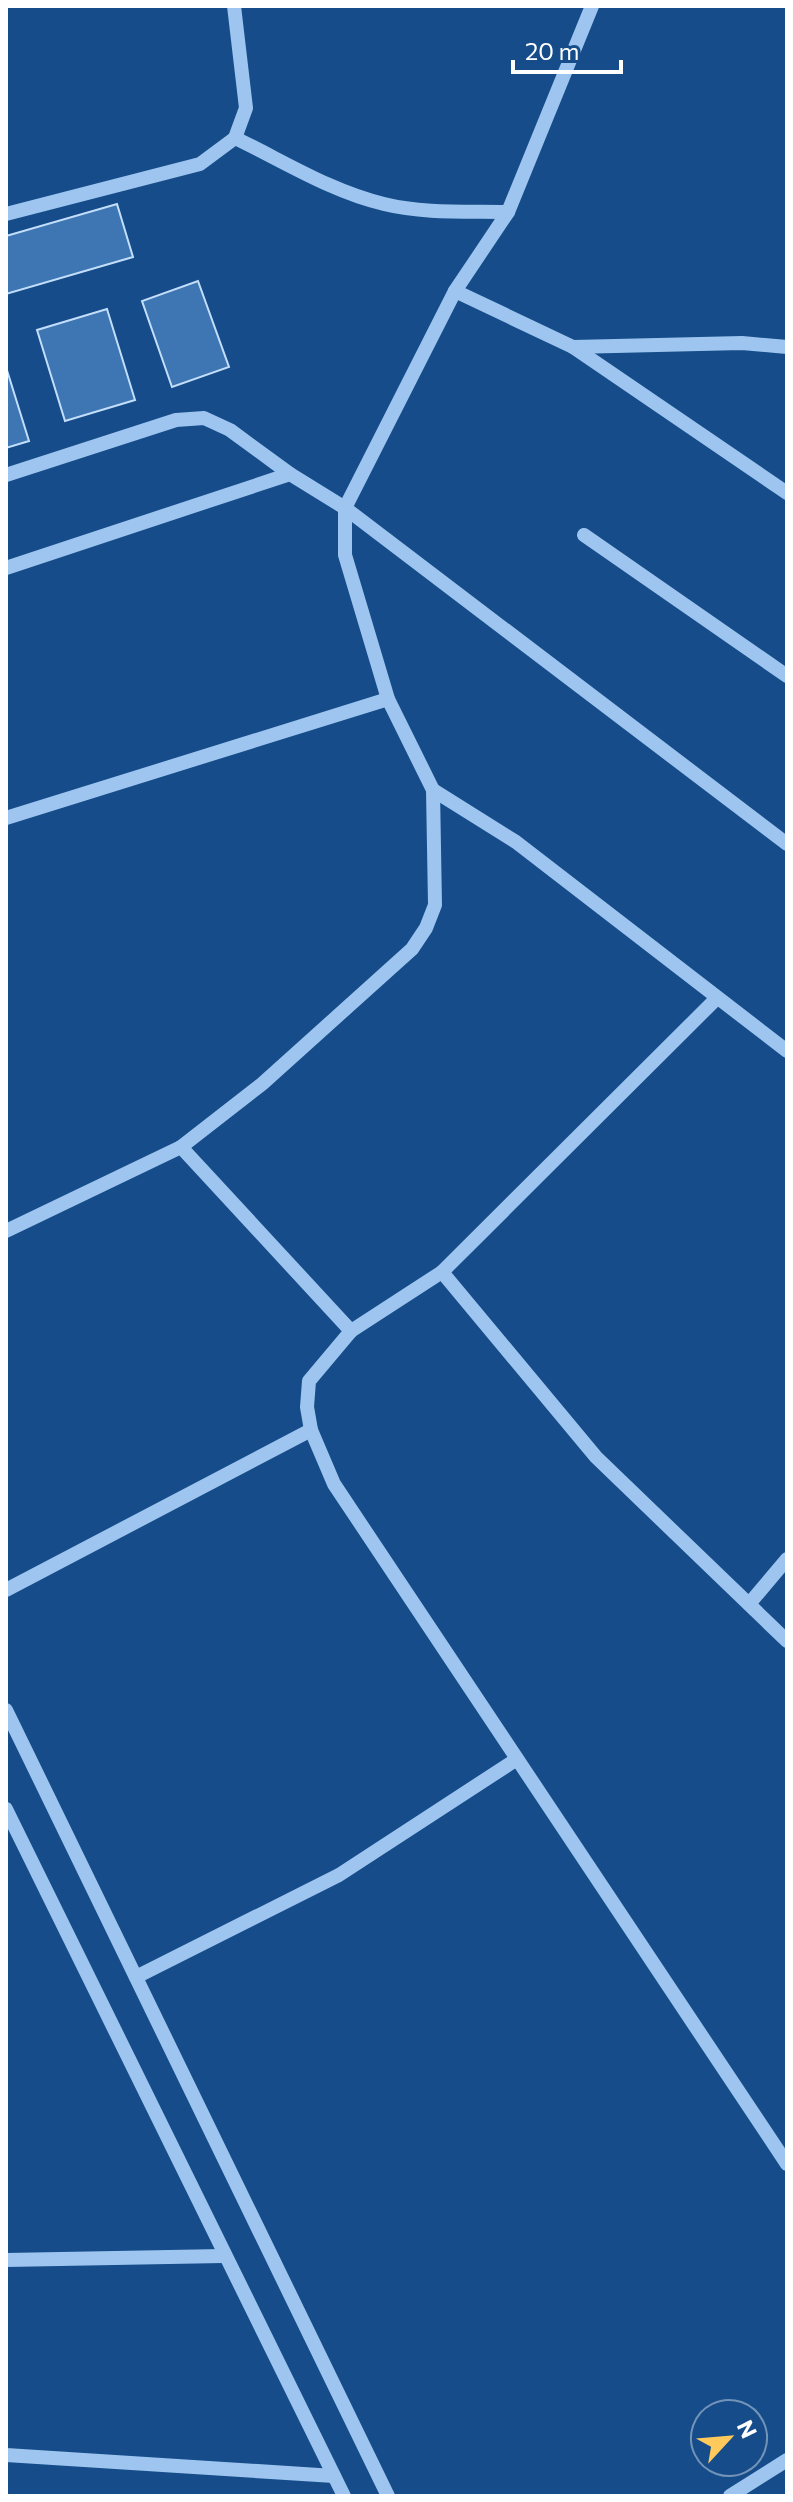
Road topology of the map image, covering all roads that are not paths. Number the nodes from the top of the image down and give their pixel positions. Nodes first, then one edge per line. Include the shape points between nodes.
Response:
1 (234, 6) edge
2 (592, 6) edge
3 (235, 138) junction
4 (508, 212) junction
5 (6, 214) edge
6 (455, 291) junction
7 (573, 347) junction
8 (787, 347) edge
9 (290, 474) junction
10 (6, 475) edge
11 (787, 493) edge
12 (345, 508) junction
13 (584, 535) dead end
14 (6, 568) edge
15 (787, 676) edge
16 (388, 699) junction
17 (433, 790) junction
18 (6, 818) edge
19 (787, 844) edge
20 (717, 998) junction
21 (787, 1051) edge
22 (181, 1147) junction
23 (6, 1231) edge
24 (442, 1272) junction
25 (351, 1331) junction
26 (311, 1430) junction
27 (787, 1559) edge
28 (6, 1590) edge
29 (749, 1604) junction
30 (787, 1641) edge
31 (6, 1710) edge
32 (517, 1759) junction
33 (6, 1809) edge
34 (136, 1977) junction
35 (787, 2164) edge
36 (223, 2256) junction
37 (6, 2260) edge
38 (6, 2455) edge
39 (787, 2460) edge
40 (334, 2476) junction
41 (344, 2496) edge
42 (388, 2496) edge
43 (730, 2496) edge

1 - 3 street via 246,108
2 - 4 street
3 - 4 street via 384,204
3 - 5 street via 200,164
4 - 6 street
6 - 7 street
6 - 12 street
7 - 8 street
7 - 11 street
9 - 10 street via 230,430 204,418 176,420
9 - 12 street
9 - 14 street
12 - 16 street via 345,555
12 - 19 street
13 - 15 street
16 - 17 street
16 - 18 street
17 - 20 street via 516,842
17 - 22 street via 435,905 412,949 262,1084
20 - 21 street
20 - 24 street
22 - 23 street
22 - 25 street
24 - 25 street
24 - 29 street via 596,1457
25 - 26 street via 309,1381
26 - 28 street
26 - 32 street via 334,1484
27 - 29 street
29 - 30 street
31 - 34 street
32 - 34 street via 339,1875
32 - 35 street
33 - 36 street
34 - 42 street
36 - 37 street
36 - 40 street
38 - 40 street
39 - 43 street
40 - 41 street

